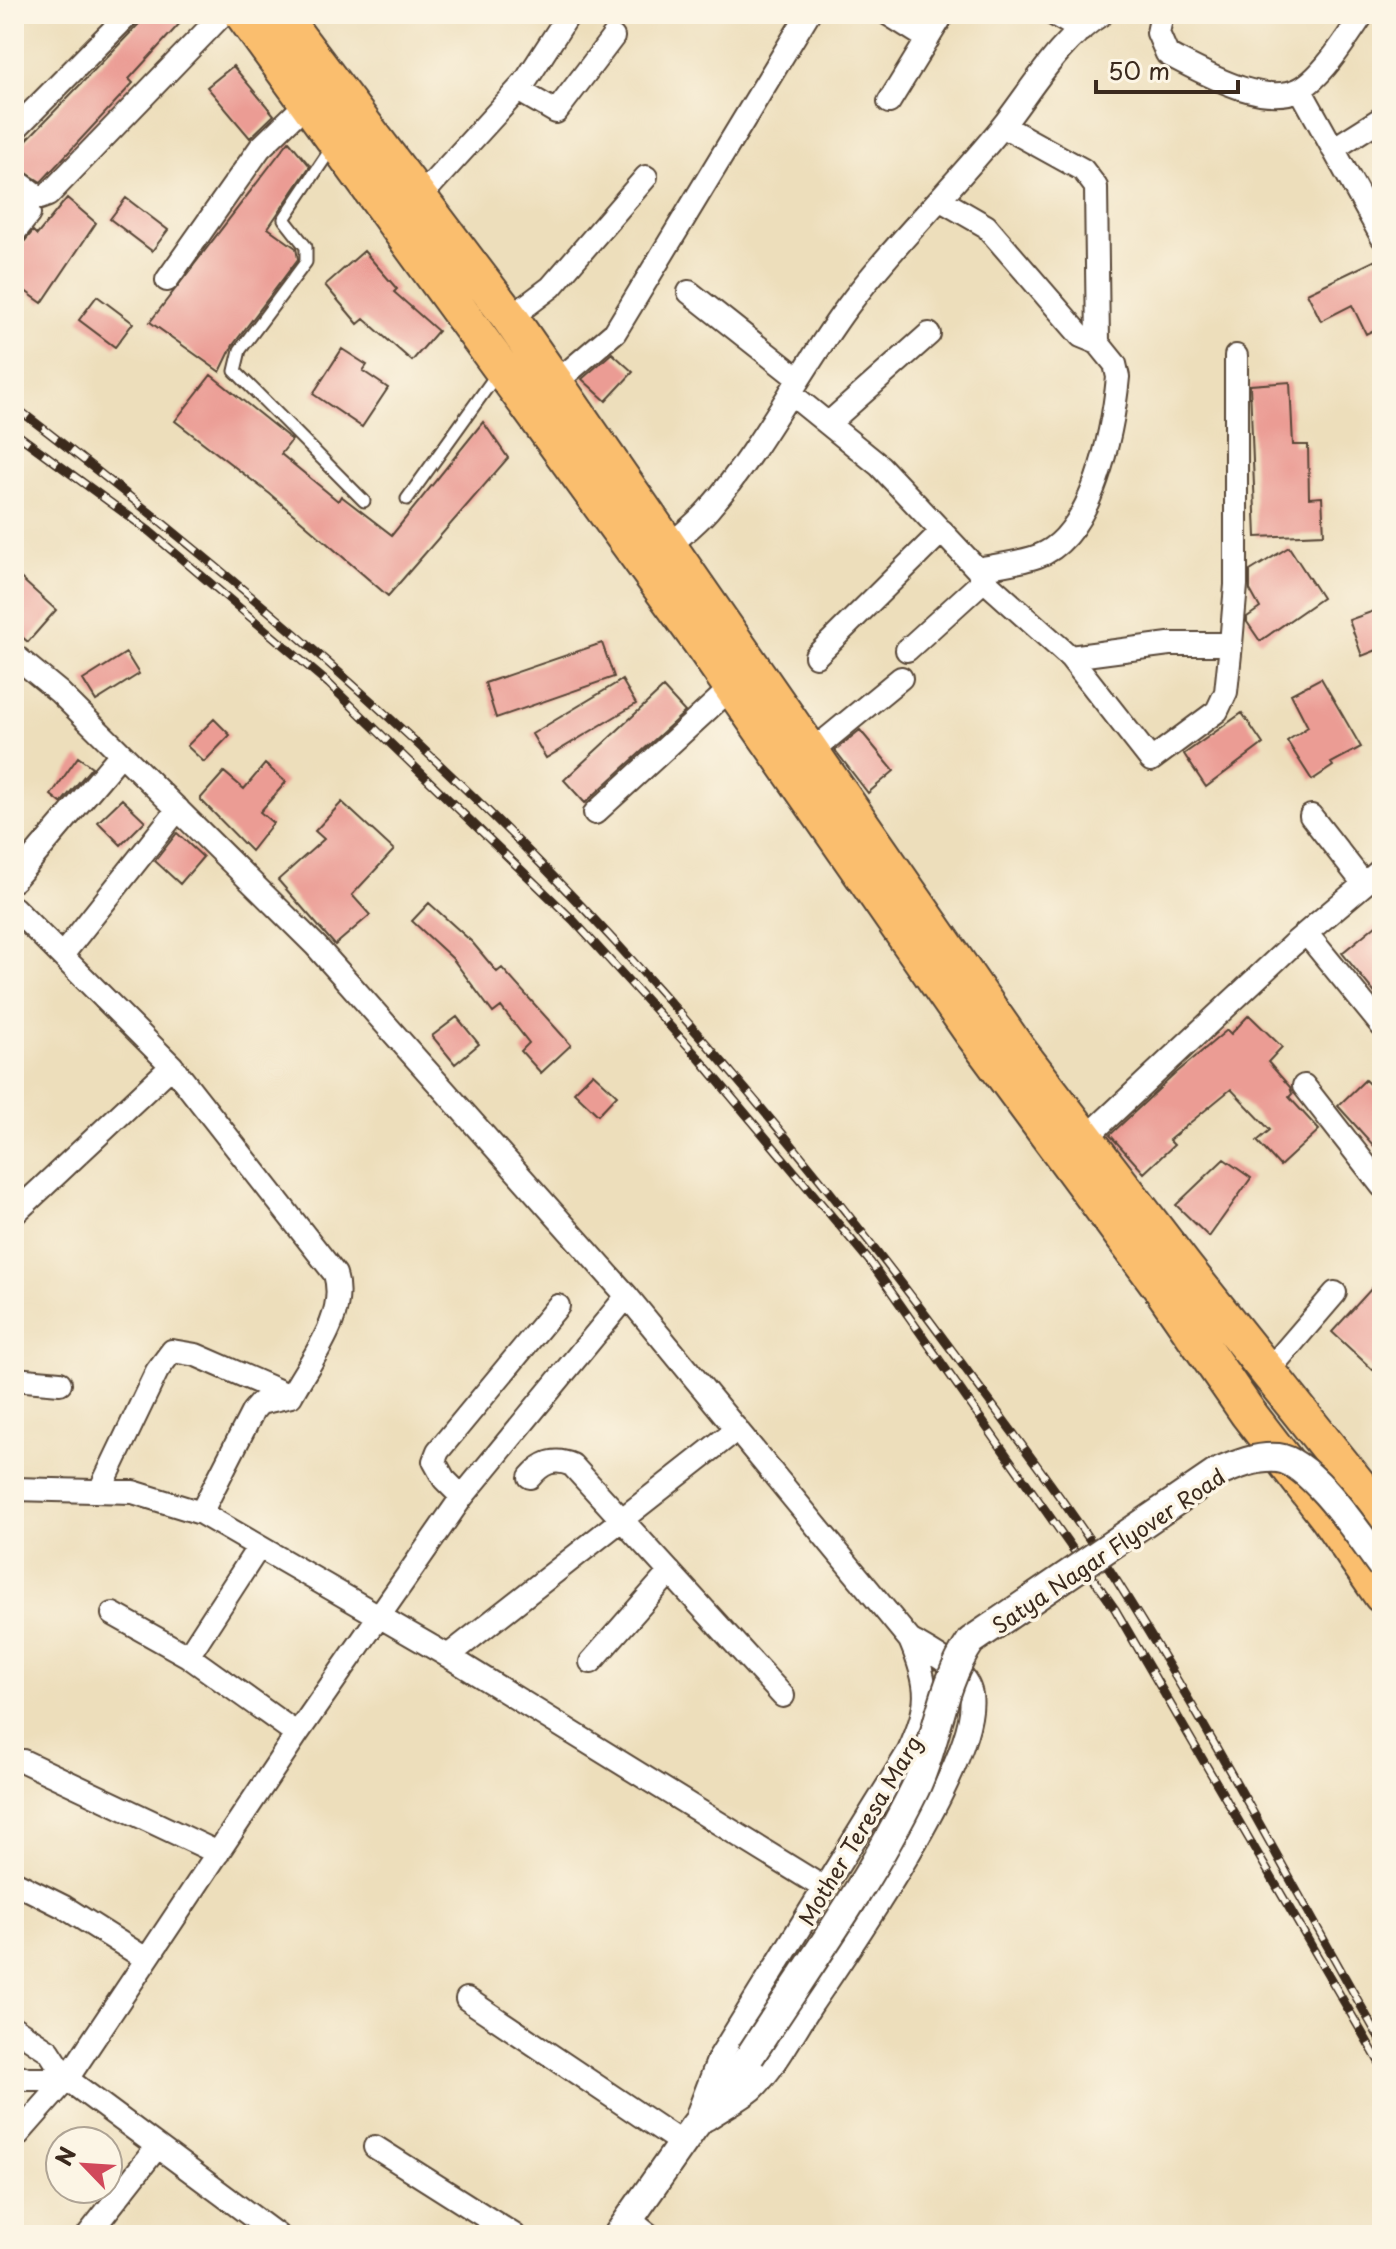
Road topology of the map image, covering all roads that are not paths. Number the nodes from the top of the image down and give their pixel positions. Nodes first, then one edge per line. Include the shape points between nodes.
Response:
1 (129, 14) edge
2 (223, 14) edge
3 (243, 14) edge
4 (280, 14) edge
5 (569, 14) edge
6 (808, 14) edge
7 (888, 14) edge
8 (943, 14) edge
9 (1053, 14) edge
10 (1102, 14) edge
11 (1162, 14) edge
12 (1363, 14) edge
13 (1081, 30) junction
14 (613, 37) dead end
15 (928, 39) junction
16 (1300, 89) junction
17 (518, 90) junction
18 (309, 101) junction
19 (889, 102) dead end
20 (1382, 118) edge
21 (1003, 126) junction
22 (14, 130) edge
23 (338, 141) junction
24 (1333, 149) junction
25 (646, 177) dead end
26 (14, 179) edge
27 (420, 197) junction
28 (14, 199) edge
29 (941, 200) junction
30 (14, 233) edge
31 (1382, 237) edge
32 (167, 280) dead end
33 (689, 292) dead end
34 (510, 318) junction
35 (929, 334) dead end
36 (1098, 343) junction
37 (1236, 356) dead end
38 (501, 367) junction
39 (794, 386) junction
40 (542, 394) junction
41 (829, 423) junction
42 (407, 499) dead end
43 (364, 501) dead end
44 (942, 531) junction
45 (668, 547) junction
46 (980, 574) junction
47 (1231, 644) junction
48 (907, 650) dead end
49 (14, 655) edge
50 (816, 656) dead end
51 (1070, 657) junction
52 (901, 678) dead end
53 (731, 688) junction
54 (811, 752) junction
55 (120, 755) junction
56 (178, 809) junction
57 (595, 813) dead end
58 (1311, 816) dead end
59 (1377, 875) edge
60 (14, 880) edge
61 (14, 908) edge
62 (1306, 933) junction
63 (63, 954) junction
64 (1382, 1026) edge
65 (172, 1066) junction
66 (1304, 1086) dead end
67 (1085, 1139) junction
68 (1382, 1186) edge
69 (14, 1214) edge
70 (1172, 1276) junction
71 (1335, 1293) dead end
72 (627, 1296) junction
73 (558, 1306) dead end
74 (1268, 1371) junction
75 (14, 1379) edge
76 (60, 1383) dead end
77 (291, 1396) junction
78 (737, 1429) junction
79 (530, 1477) dead end
80 (101, 1488) junction
81 (14, 1489) edge
82 (462, 1497) junction
83 (201, 1513) junction
84 (1382, 1515) edge
85 (623, 1520) junction
86 (258, 1548) junction
87 (1382, 1566) edge
88 (670, 1572) junction
89 (1382, 1595) edge
90 (113, 1614) dead end
91 (379, 1616) junction
92 (910, 1640) junction
93 (188, 1656) junction
94 (448, 1656) junction
95 (591, 1662) dead end
96 (783, 1696) dead end
97 (297, 1734) junction
98 (23, 1761) dead end
99 (218, 1853) junction
100 (14, 1882) edge
101 (824, 1888) junction
102 (146, 1959) junction
103 (467, 1999) dead end
104 (14, 2028) edge
105 (750, 2056) joint
106 (14, 2074) edge
107 (67, 2079) junction
108 (688, 2136) junction
109 (14, 2139) edge
110 (157, 2147) junction
111 (375, 2147) dead end
112 (632, 2230) edge
113 (88, 2235) edge
114 (277, 2235) edge
115 (514, 2235) edge

1 - 22 street
2 - 26 street via 48,195 40,198
3 - 18 main road
4 - 27 main road
5 - 17 street
6 - 40 street via 615,332
7 - 15 street
8 - 15 street
9 - 13 street
10 - 13 street
11 - 16 street via 1158,33 1167,54 1222,81 1271,95
12 - 16 street via 1333,57
13 - 21 street
14 - 17 street via 556,112
15 - 19 street
16 - 24 street
17 - 27 street
18 - 23 main road
18 - 32 street via 260,148
20 - 24 street
21 - 29 street
21 - 36 street via 1083,170 1096,187
23 - 38 main road
23 - 43 lane via 284,219 306,247 306,262 240,350 235,371
24 - 31 street
25 - 34 street via 551,287
27 - 34 main road
28 - 30 street via 29,214
29 - 36 street via 986,226 1081,336
29 - 39 street via 879,266
33 - 39 street
34 - 40 main road
35 - 41 street
36 - 46 street via 1115,364 1118,377 1089,505 1075,529 1040,556
37 - 47 street
38 - 40 main road
38 - 42 lane
39 - 41 street
39 - 45 street via 707,512
40 - 45 main road
40 - 53 main road
41 - 44 street via 880,466
44 - 46 street
44 - 50 street
45 - 54 main road
46 - 48 street
46 - 51 street
47 - 51 street via 1169,644
47 - 51 street via 1226,692 1217,711 1151,760
49 - 55 street
52 - 54 street
53 - 57 street
53 - 70 main road via 1037,1123
54 - 67 main road
55 - 56 street
55 - 60 street
56 - 63 street
56 - 72 street via 316,946
58 - 59 street
59 - 62 street
61 - 63 street
62 - 64 street
62 - 67 street
63 - 65 street
65 - 69 street
65 - 77 street via 335,1274 341,1292 337,1311
66 - 68 street
67 - 70 main road
70 - 74 main road
70 - 89 main road via 1248,1413
71 - 74 street
72 - 78 street
72 - 82 street
73 - 82 street via 438,1451 437,1470
74 - 84 main road
75 - 76 street
77 - 80 street via 196,1355 172,1351 157,1371
77 - 83 street via 260,1403 253,1411
78 - 85 street
78 - 92 street
79 - 85 street via 549,1461 572,1465
80 - 81 street
80 - 83 street via 153,1496
82 - 91 street
83 - 86 street
85 - 88 street
85 - 94 street
86 - 91 street
86 - 93 street
87 - 105 street, Satya Nagar Flyover Road, bridge via 1303,1468 1280,1458 1246,1461 1217,1473 971,1641 949,1682 922,1775 892,1835
88 - 95 street
88 - 96 street
90 - 93 street
91 - 94 street
91 - 97 street
92 - 101 street, Mother Teresa Marg via 923,1670 924,1718
92 - 108 street, Mother Teresa Marg via 962,1676 971,1690 972,1711 954,1764 908,1854 793,2034 753,2089
93 - 97 street
94 - 101 street
97 - 99 street
98 - 99 street
99 - 102 street
100 - 102 street
101 - 108 street, Mother Teresa Marg via 719,2058
102 - 107 street
103 - 108 street
104 - 107 street via 49,2051
105 - 108 street, Mother Teresa Marg
106 - 107 street
107 - 109 street
107 - 110 street
108 - 112 street, Mother Teresa Marg
110 - 113 street
110 - 114 street
111 - 115 street

